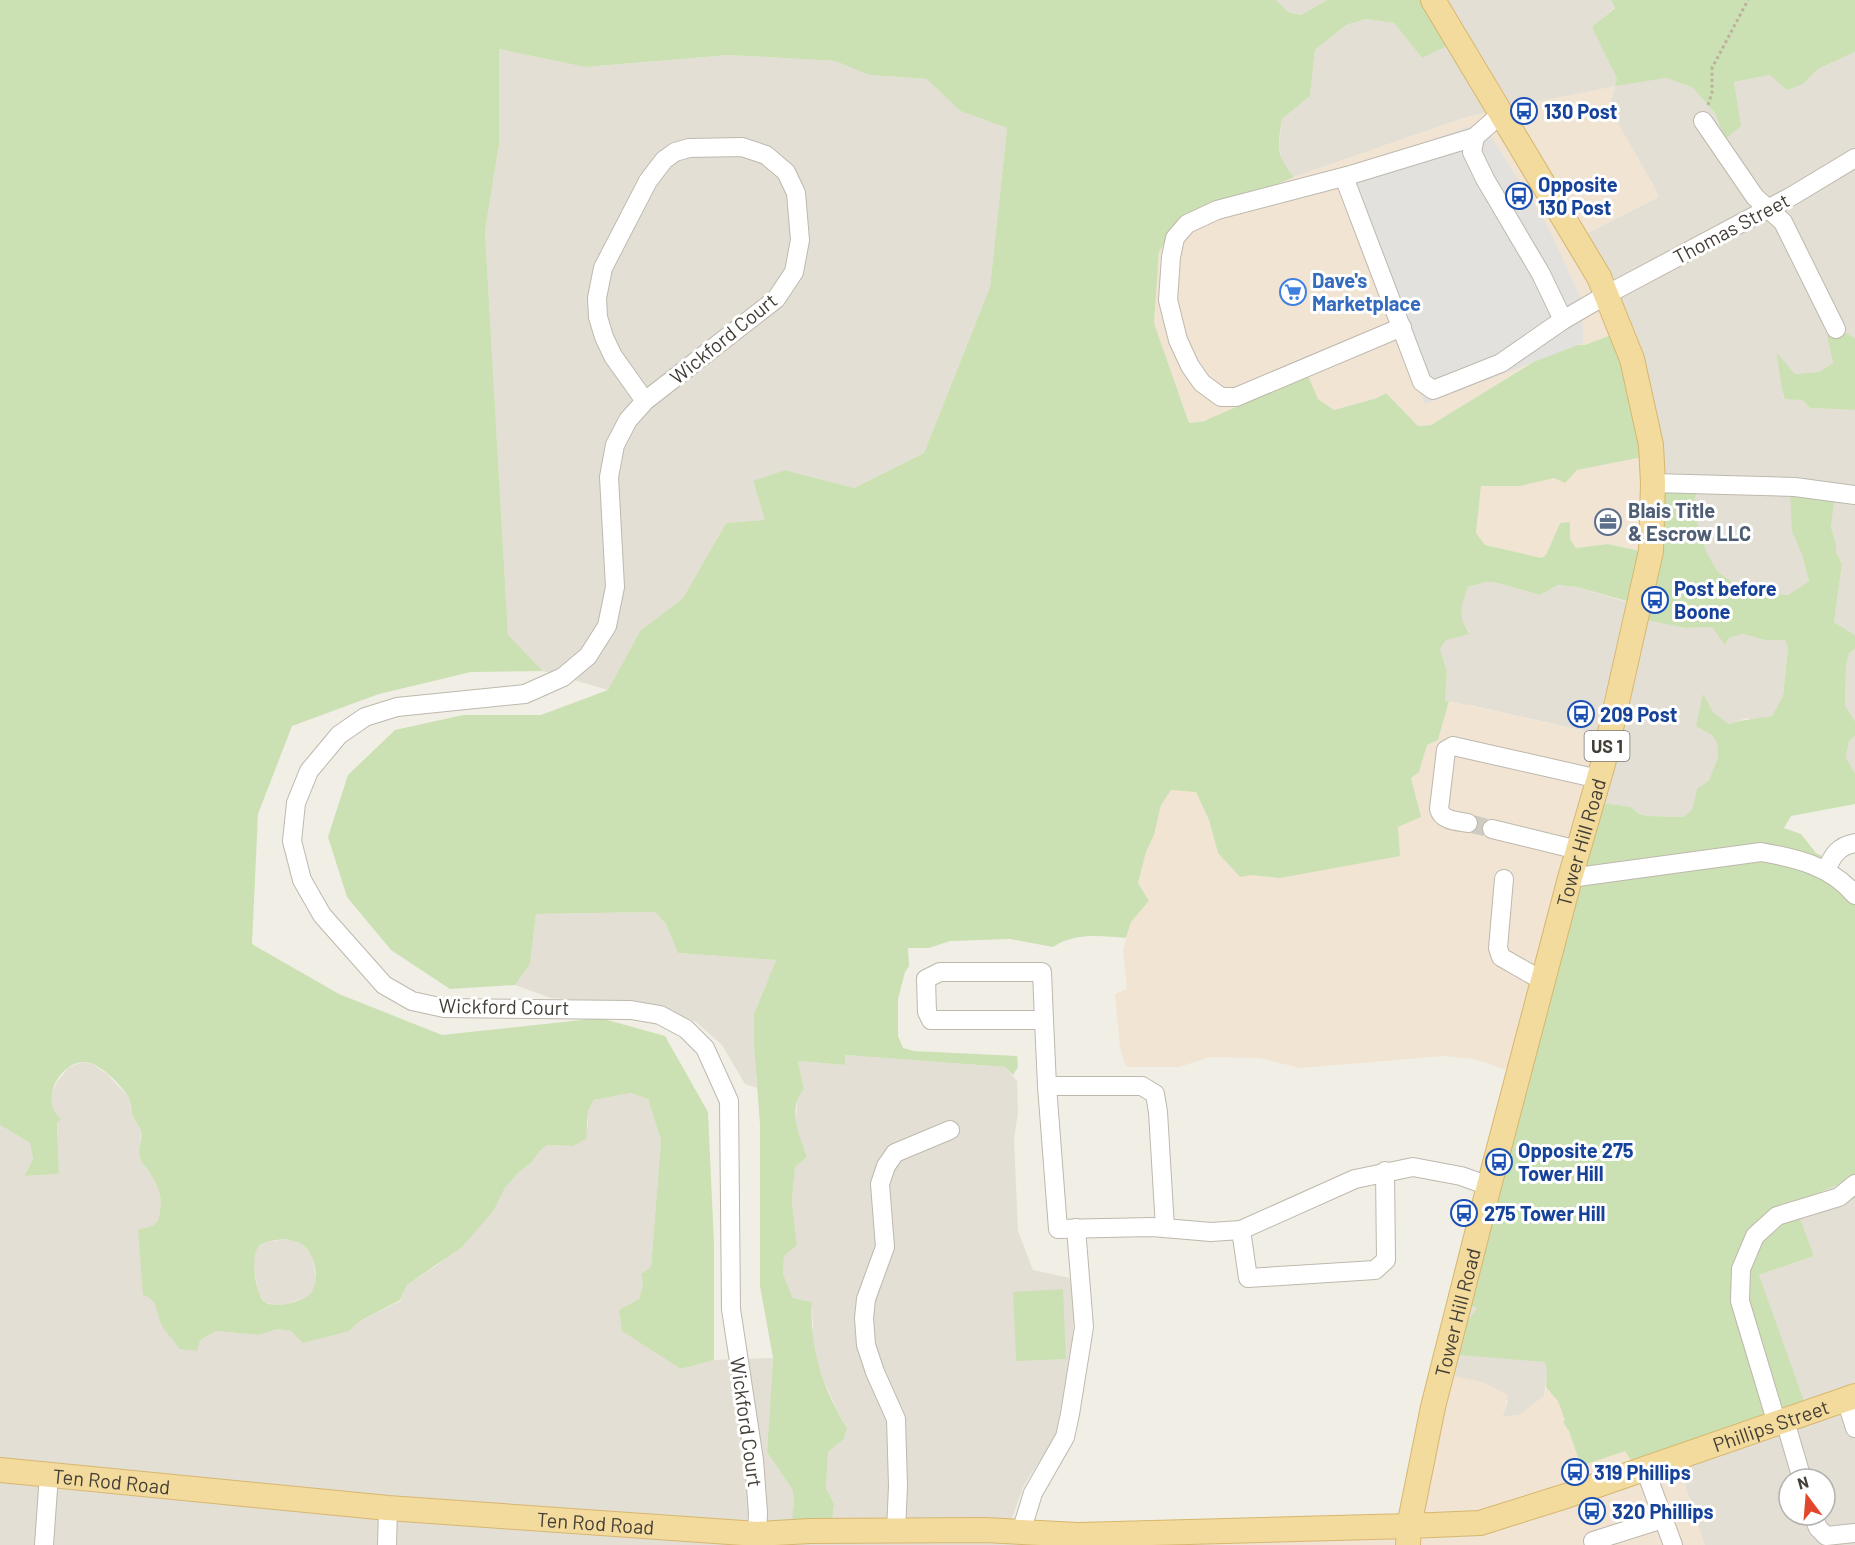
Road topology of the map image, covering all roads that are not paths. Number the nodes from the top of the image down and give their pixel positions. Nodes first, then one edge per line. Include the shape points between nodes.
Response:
1 (1433, 0) edge
2 (1502, 113) junction
3 (1703, 121) road end
4 (1475, 137) junction
5 (1855, 159) edge
6 (1347, 176) junction
7 (1769, 208) junction
8 (1606, 295) junction
9 (1563, 320) junction
10 (1402, 327) junction
11 (1836, 329) dead end
12 (645, 400) junction
13 (1653, 483) junction
14 (1855, 495) edge
15 (1599, 779) junction
16 (1468, 823) tunnel mouth
17 (1492, 829) tunnel mouth
18 (1855, 843) edge
19 (1578, 850) junction
20 (1826, 870) junction
21 (1570, 878) junction
22 (1504, 879) dead end
23 (1855, 895) edge
24 (1544, 981) junction
25 (1044, 1020) junction
26 (1047, 1086) junction
27 (950, 1130) dead end
28 (1385, 1171) junction
29 (1855, 1184) edge
30 (1489, 1186) junction
31 (1076, 1228) junction
32 (1165, 1228) junction
33 (1241, 1230) junction
34 (1851, 1398) edge
35 (1781, 1422) junction
36 (1855, 1428) edge
37 (1798, 1467) edge
38 (1645, 1469) junction
39 (0, 1470) edge
40 (49, 1474) junction
41 (388, 1508) junction
42 (1663, 1519) junction
43 (1818, 1527) edge
44 (896, 1532) junction
45 (1021, 1532) junction
46 (1855, 1533) edge
47 (757, 1534) junction
48 (1409, 1536) edge
49 (973, 1538) edge
50 (45, 1545) edge
51 (387, 1545) edge
52 (1595, 1545) edge
53 (1672, 1545) edge

1 - 2 main road, Tower Hill Road / US 1
2 - 4 street
2 - 8 main road, Tower Hill Road / US 1
3 - 7 street via 1755,197
4 - 6 street
4 - 9 street via 1472,152
5 - 7 street, Thomas Street
6 - 10 street via 1347,185
6 - 10 street via 1217,210 1187,224 1175,238 1171,257 1168,300 1178,339 1202,383 1221,397 1236,397
7 - 8 street, Thomas Street
7 - 11 street via 1783,222
8 - 9 street, Thomas Street
8 - 13 main road, Tower Hill Road / US 1 via 1632,359 1651,445
9 - 10 street, Thomas Street via 1500,363 1433,390 1422,382
12 - 12 street, Wickford Court via 776,298 794,272 800,240 796,193 786,172 766,155 742,147 675,152 648,180 603,268 597,298 604,337
12 - 47 street, Wickford Court via 628,420 615,445 609,477 615,587 607,626 588,656 563,677 525,694 397,707 365,717 339,735 309,771 296,803 292,841 302,880 322,915 384,985 412,1001 444,1008 631,1010 660,1015 686,1029 705,1048 729,1101 731,1309 754,1460
13 - 14 street via 1795,487
13 - 15 main road, Tower Hill Road / US 1 via 1651,550
15 - 16 street via 1453,746 1446,750 1439,809 1446,819
15 - 19 main road, Tower Hill Road / US 1
17 - 19 street
18 - 20 street via 1843,845 1833,854
19 - 21 main road, Tower Hill Road / US 1
20 - 21 street via 1761,852
20 - 23 street
21 - 24 main road, Tower Hill Road / US 1
22 - 24 street via 1498,948 1501,957
24 - 30 main road, Tower Hill Road / US 1
25 - 25 street via 931,1020 927,1012 926,979 940,972 1042,972
25 - 26 street
26 - 31 street via 1058,1229
26 - 32 street via 1142,1086 1155,1094
27 - 44 street via 895,1154 880,1184 885,1247 866,1299 864,1318 866,1345 896,1419
28 - 30 street via 1413,1167
28 - 33 street via 1355,1179
28 - 33 street via 1386,1260 1375,1270 1248,1278
29 - 35 street via 1839,1197 1777,1216 1755,1236 1741,1269 1740,1301
30 - 48 main road, Tower Hill Road / US 1 via 1432,1407
31 - 32 street
31 - 45 street via 1084,1326 1070,1414 1065,1437 1033,1493
32 - 33 street
34 - 35 main road, Phillips Street
34 - 36 street
35 - 37 street
35 - 38 main road, Phillips Street
38 - 42 street
38 - 48 main road, Phillips Street via 1480,1522
39 - 40 main road, Ten Rod Road
40 - 41 main road, Ten Rod Road
40 - 50 street
41 - 47 main road, Ten Rod Road
41 - 51 street
42 - 52 street via 1593,1540
42 - 53 street
43 - 46 street via 1826,1536
44 - 47 main road, Ten Rod Road
44 - 49 main road, Ten Rod Road
45 - 48 main road, Ten Rod Road
45 - 49 main road, Ten Rod Road

